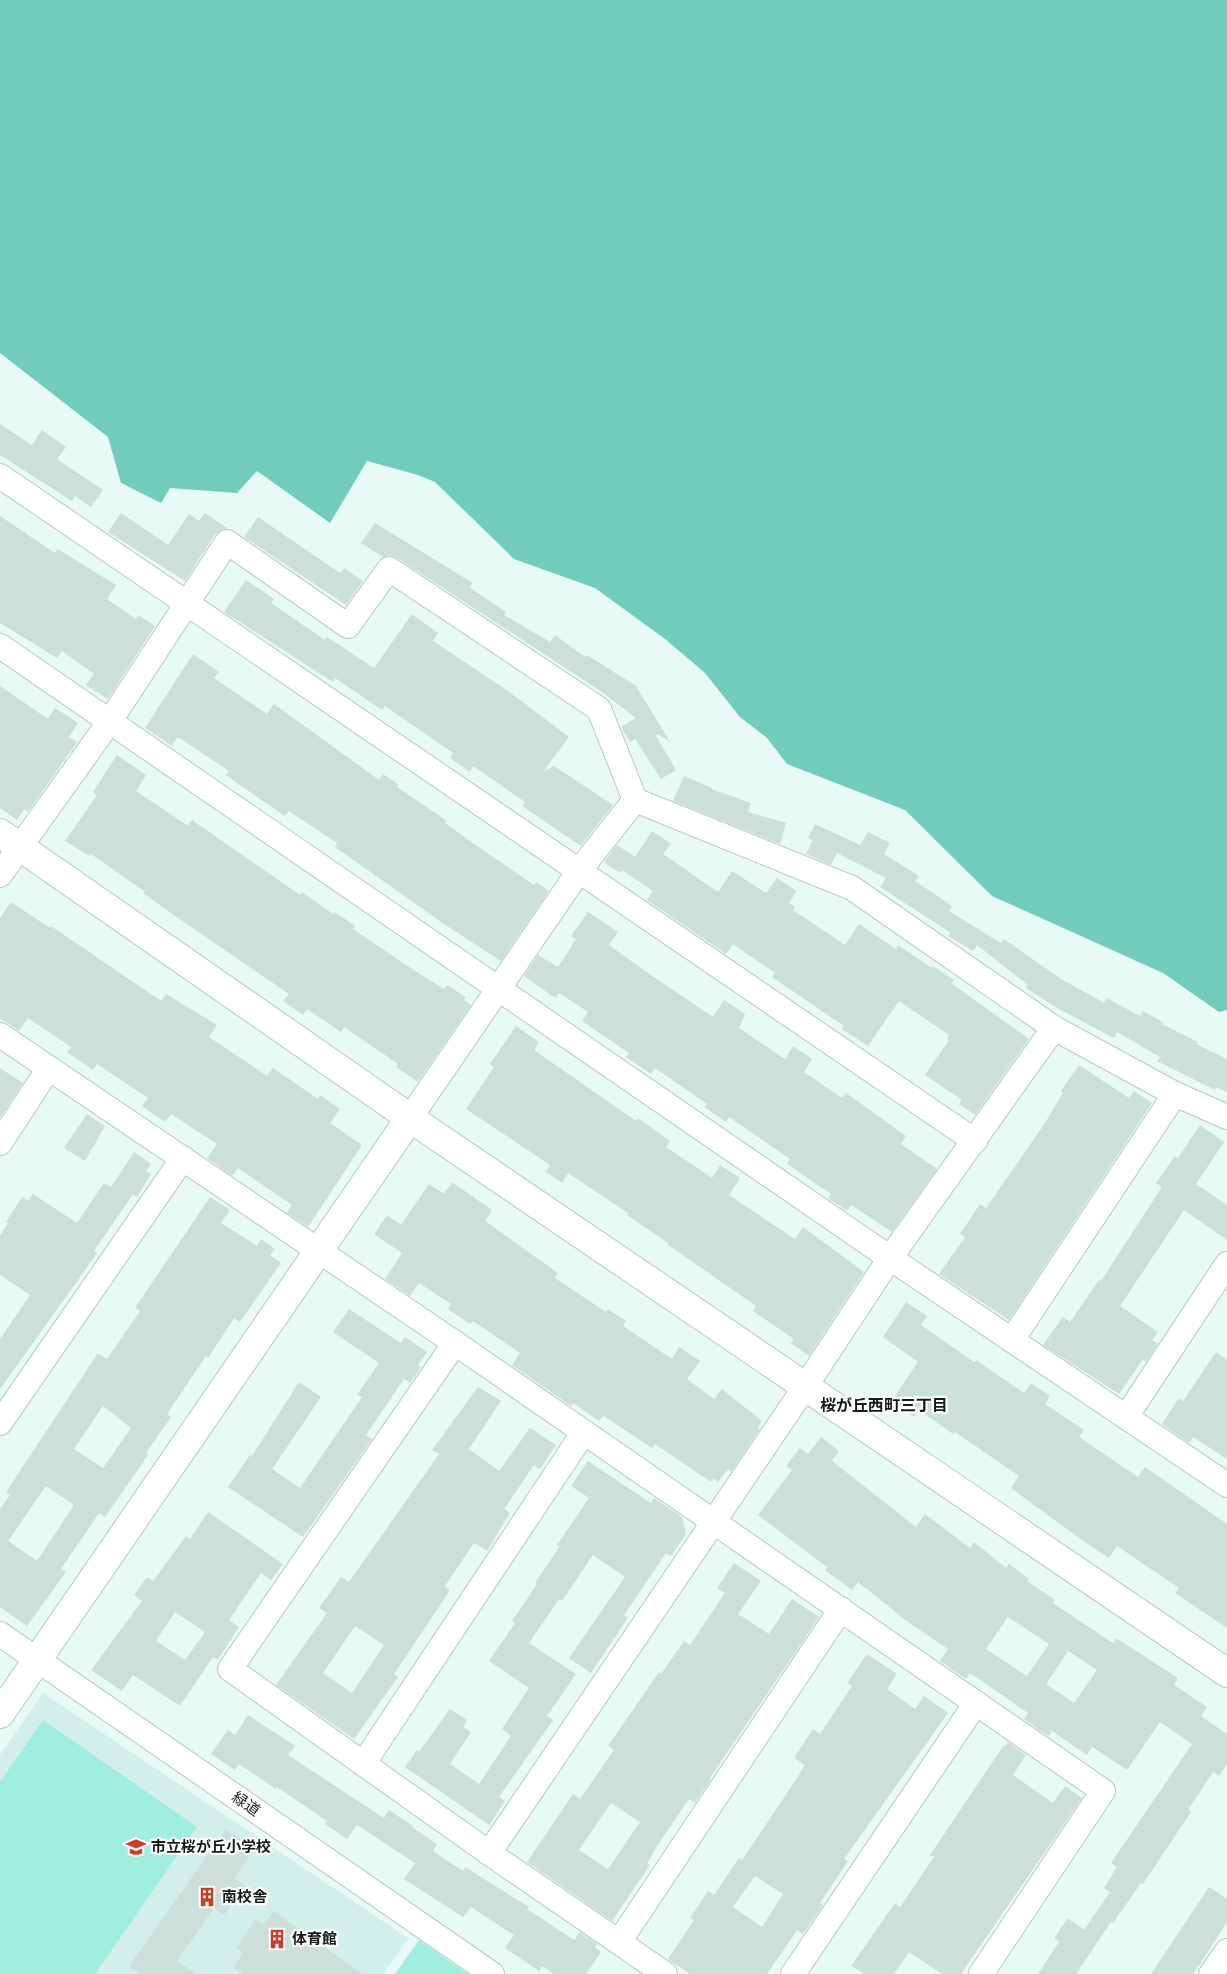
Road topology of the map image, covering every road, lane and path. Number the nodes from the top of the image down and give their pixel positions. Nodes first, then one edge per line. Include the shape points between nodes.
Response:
1 (0, 476) edge
2 (186, 604) junction
3 (0, 646) edge
4 (110, 721) junction
5 (635, 800) junction
6 (10, 840) edge
7 (579, 871) junction
8 (0, 875) edge
9 (499, 989) junction
10 (1054, 1028) junction
11 (0, 1035) edge
12 (49, 1068) junction
13 (1175, 1094) junction
14 (1227, 1117) edge
15 (410, 1118) junction
16 (975, 1141) junction
17 (0, 1143) edge
18 (183, 1158) junction
19 (319, 1250) junction
20 (890, 1258) junction
21 (1227, 1264) edge
22 (1012, 1340) junction
23 (455, 1343) junction
24 (806, 1387) junction
25 (1126, 1417) junction
26 (0, 1423) edge
27 (584, 1432) junction
28 (1227, 1485) edge
29 (715, 1521) junction
30 (841, 1609) junction
31 (0, 1634) edge
32 (37, 1660) junction
33 (1227, 1673) edge
34 (976, 1703) junction
35 (0, 1714) edge
36 (363, 1764) junction
37 (489, 1854) junction
38 (619, 1942) junction
39 (1227, 1951) edge
40 (492, 1974) edge
41 (665, 1974) edge
42 (793, 1974) edge
43 (981, 1974) edge
44 (1211, 1974) edge

1 - 2 street
2 - 4 street
2 - 5 street via 227,542 348,626 388,569 599,709
2 - 7 street
3 - 4 street
4 - 6 street
4 - 9 street
5 - 7 street
5 - 10 street via 852,888
6 - 8 street
6 - 15 street
7 - 9 street
7 - 16 street
9 - 15 street
9 - 20 street
10 - 13 street
10 - 16 street
11 - 12 street
12 - 17 street
12 - 18 street
13 - 14 street
13 - 22 street
15 - 19 street
15 - 24 street
16 - 20 street
18 - 19 street
18 - 26 street
19 - 23 street
19 - 32 street
20 - 22 street
20 - 24 street
21 - 25 street
22 - 25 street
23 - 27 street
23 - 36 street via 230,1669
24 - 29 street
24 - 33 street
25 - 28 street
27 - 29 street
27 - 36 street
29 - 30 street
29 - 37 street
30 - 34 street
30 - 38 street
31 - 32 street, 緑道
32 - 35 street
32 - 40 street, 緑道
34 - 42 street
34 - 43 street via 1103,1791
36 - 37 street
37 - 38 street
38 - 41 street
39 - 44 street

